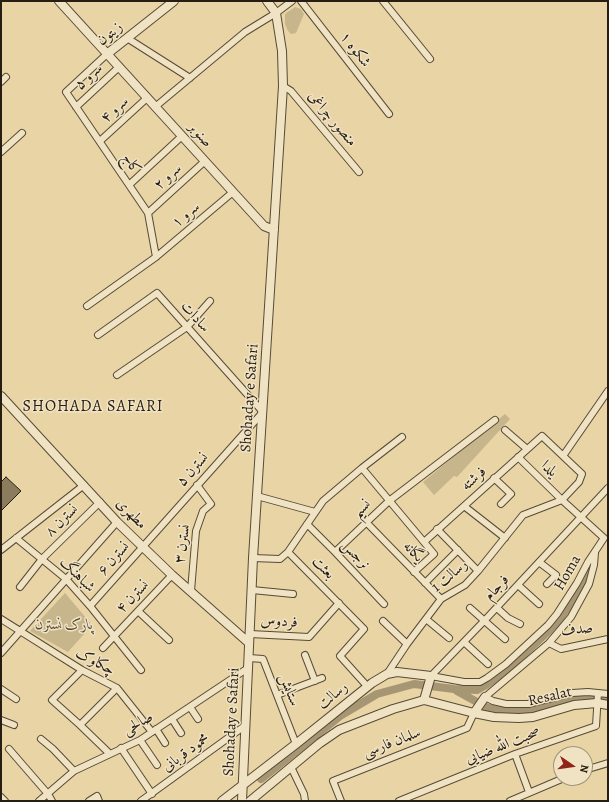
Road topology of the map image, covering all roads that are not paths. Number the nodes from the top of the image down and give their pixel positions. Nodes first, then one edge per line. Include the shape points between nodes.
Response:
1 (174, 1) edge
2 (267, 1) edge
3 (292, 1) edge
4 (301, 1) edge
5 (382, 1) edge
6 (61, 2) edge
7 (276, 13) junction
8 (127, 38) junction
9 (107, 54) junction
10 (430, 59) dead end
11 (119, 67) junction
12 (190, 78) junction
13 (283, 86) junction
14 (66, 92) joint
15 (147, 98) junction
16 (76, 107) junction
17 (156, 107) junction
18 (390, 114) dead end
19 (22, 133) dead end
20 (182, 136) junction
21 (100, 141) junction
22 (1, 152) edge
23 (205, 161) junction
24 (359, 172) dead end
25 (129, 185) junction
26 (233, 192) junction
27 (148, 213) junction
28 (274, 230) junction
29 (156, 257) junction
30 (210, 301) dead end
31 (87, 306) dead end
32 (187, 327) junction
33 (98, 335) dead end
34 (117, 375) dead end
35 (608, 391) edge
36 (1, 396) edge
37 (263, 412) junction
38 (495, 420) dead end
39 (505, 430) dead end
40 (402, 437) dead end
41 (527, 449) junction
42 (563, 456) junction
43 (518, 458) junction
44 (362, 468) junction
45 (494, 478) junction
46 (84, 485) junction
47 (197, 485) junction
48 (607, 493) edge
49 (257, 496) junction
50 (562, 500) junction
51 (389, 501) junction
52 (100, 502) junction
53 (501, 504) dead end
54 (464, 506) junction
55 (315, 512) junction
56 (582, 517) junction
57 (117, 522) junction
58 (367, 523) junction
59 (307, 524) junction
60 (438, 530) junction
61 (16, 538) junction
62 (505, 538) junction
63 (606, 538) edge
64 (424, 542) junction
65 (143, 546) junction
66 (1, 550) edge
67 (458, 550) junction
68 (288, 552) junction
69 (336, 552) junction
70 (595, 553) junction
71 (253, 558) junction
72 (42, 559) junction
73 (539, 562) junction
74 (478, 571) junction
75 (414, 572) junction
76 (172, 575) junction
77 (66, 579) junction
78 (425, 583) junction
79 (547, 584) dead end
80 (518, 585) junction
81 (20, 587) dead end
82 (252, 590) junction
83 (191, 591) junction
84 (293, 594) dead end
85 (440, 599) junction
86 (339, 603) junction
87 (384, 604) dead end
88 (539, 604) dead end
89 (90, 606) junction
90 (470, 608) dead end
91 (497, 608) junction
92 (138, 611) junction
93 (1, 618) edge
94 (426, 619) junction
95 (485, 620) junction
96 (383, 621) dead end
97 (520, 624) dead end
98 (21, 632) junction
99 (250, 634) junction
100 (113, 637) junction
101 (449, 638) dead end
102 (505, 639) dead end
103 (608, 639) edge
104 (169, 640) dead end
105 (464, 642) junction
106 (249, 643) junction
107 (407, 644) junction
108 (549, 644) junction
109 (103, 648) dead end
110 (1, 653) edge
111 (305, 655) dead end
112 (249, 658) junction
113 (488, 664) dead end
114 (248, 668) junction
115 (82, 670) junction
116 (141, 670) dead end
117 (387, 674) junction
118 (431, 676) junction
119 (322, 678) dead end
120 (315, 681) junction
121 (367, 686) junction
122 (117, 688) junction
123 (2, 692) edge
124 (598, 693) junction
125 (608, 694) edge
126 (277, 695) junction
127 (485, 697) junction
128 (16, 699) dead end
129 (424, 700) junction
130 (597, 703) junction
131 (608, 705) edge
132 (190, 707) junction
133 (474, 713) junction
134 (172, 719) junction
135 (198, 719) dead end
136 (1, 720) edge
137 (14, 725) dead end
138 (80, 725) junction
139 (246, 725) junction
140 (154, 731) junction
141 (181, 733) dead end
142 (41, 739) dead end
143 (140, 740) junction
144 (166, 743) dead end
145 (296, 744) junction
146 (121, 748) junction
147 (9, 749) dead end
148 (110, 754) junction
149 (515, 754) junction
150 (608, 763) edge
151 (157, 765) dead end
152 (291, 767) junction
153 (593, 768) edge
154 (74, 771) junction
155 (553, 783) edge
156 (243, 785) junction
157 (530, 792) junction
158 (48, 794) junction
159 (152, 794) junction
160 (1, 797) edge
161 (5, 801) edge
162 (39, 801) edge
163 (52, 801) edge
164 (89, 801) edge
165 (100, 801) edge
166 (141, 801) edge
167 (222, 801) edge
168 (242, 801) edge
169 (250, 801) edge
170 (305, 801) edge
171 (341, 801) edge
172 (399, 801) edge
173 (510, 801) edge

1 - 8 street, زیتون
2 - 7 street, Shohaday e Safari
3 - 7 street
4 - 18 street, شکوه ۱
5 - 10 street
6 - 9 street, صنوبر
7 - 12 street via 245,32
7 - 13 street, Shohaday e Safari via 282,51
8 - 9 street, زیتون
8 - 12 street
9 - 11 street, صنوبر
9 - 14 street, زیتون
11 - 15 street, صنوبر
11 - 16 street, سرو ۵
12 - 17 street
13 - 24 street, منصور چراغی via 291,91
13 - 28 street, Shohaday e Safari
14 - 16 street, کاج
15 - 17 street, صنوبر
15 - 21 street, سرو ۴
16 - 21 street, کاج
17 - 20 street, صنوبر
19 - 22 street
20 - 23 street, صنوبر
20 - 25 street
21 - 25 street, کاج
23 - 26 street, صنوبر
23 - 27 street, سرو ۲
25 - 27 street, کاج
26 - 28 street, صنوبر via 264,226
26 - 29 street, سرو ۱
27 - 29 street, کاج
28 - 37 street, Shohaday e Safari
29 - 31 street, سرو ۱
30 - 32 street
32 - 33 street, سادات via 157,293
32 - 34 street
32 - 37 street, سادات
35 - 42 street
36 - 46 street, مطهری
37 - 47 street, نسترن ۵
37 - 49 street, Shohaday e Safari
38 - 51 street, نسیم
39 - 41 street
40 - 44 street
41 - 42 street, فرشته via 542,436
41 - 43 street, فرشته
42 - 50 street via 582,474 579,482
43 - 45 street, فرشته
43 - 50 street, یلدا
44 - 51 street
44 - 55 street via 323,501
45 - 53 street via 511,494
45 - 54 street, فرشته
46 - 52 street, مطهری
46 - 61 street
47 - 65 street, نسترن ۵
47 - 83 street, نسترن ۳ via 211,504 203,512 196,531
48 - 56 street, فرجام
49 - 55 street
49 - 71 street, Shohaday e Safari
50 - 56 street, یلدا
50 - 62 street, رسالت 1 via 523,515
51 - 58 street, نسیم
51 - 64 street
52 - 57 street, مطهری
52 - 72 street, نسترن ۸
54 - 60 street, فرشته
54 - 62 street
55 - 59 street
56 - 63 street, یلدا
56 - 73 street, فرجام
57 - 65 street, مطهری
57 - 77 street
58 - 69 street, نسیم
58 - 75 street, یگانه
59 - 68 street
59 - 69 street, نرجس
60 - 64 street, فرشته
60 - 67 street
61 - 66 street
61 - 72 street, شباهنگ
62 - 74 street, رسالت 1
63 - 70 street via 599,544
64 - 75 street via 434,554
65 - 76 street, مطهری
65 - 89 street, نسترن ۶
67 - 74 street
67 - 78 street
68 - 71 street via 280,559
68 - 86 street, بعثت
69 - 87 street, نرجس
70 - 108 street, Homa via 592,574 584,593 571,617
70 - 118 street, Homa via 567,600 548,625 506,664 480,682
71 - 82 street, Shohaday e Safari
72 - 77 street, شباهنگ
72 - 81 street, نسترن ۸
73 - 79 street via 556,575
73 - 80 street, فرجام
74 - 85 street, رسالت 1 via 465,585
75 - 78 street, یگانه
76 - 83 street, مطهری
76 - 92 street, نسترن ۴
77 - 89 street, شباهنگ
77 - 98 street
78 - 85 street, یگانه
80 - 88 street
80 - 91 street, فرجام
82 - 84 street
82 - 99 street, Shohaday e Safari
83 - 106 street, مطهری
85 - 94 street, رسالت 1
86 - 99 street, فردوس via 309,637
86 - 121 street, بعثت via 364,629 340,656
89 - 100 street, شباهنگ
90 - 95 street
91 - 95 street, فرجام
91 - 97 street
92 - 100 street, نسترن ۴
92 - 104 street
93 - 98 street, چکاوک
94 - 101 street
94 - 107 street, رسالت 1
95 - 102 street
95 - 105 street, فرجام
96 - 107 street
98 - 110 street
98 - 115 street, چکاوک
99 - 106 street, Shohaday e Safari
100 - 109 street, نسترن ۴
100 - 116 street, شباهنگ
103 - 108 street, صدف via 561,648
105 - 113 street
105 - 118 street, فرجام
106 - 112 street, Shohaday e Safari
107 - 117 street, رسالت 1
108 - 127 street, Homa
111 - 120 street
112 - 114 street, Shohaday e Safari
112 - 126 street, ستایش via 263,659
114 - 132 street, صالحی
114 - 139 street, Shohaday e Safari
115 - 122 street, چکاوک
115 - 138 street via 52,700
117 - 118 street, رسالت via 398,672
117 - 121 street, رسالت
118 - 129 street
119 - 120 street
120 - 126 street
121 - 145 street, رسالت
122 - 138 street
122 - 140 street
123 - 128 street
124 - 125 street
124 - 127 street via 572,693 528,704 506,704
124 - 130 street
126 - 145 street, ستایش
127 - 133 street
129 - 133 street
129 - 152 street, رسالت via 339,730
130 - 131 street, Resalat
130 - 133 street, Resalat via 574,705 519,718
130 - 149 street, صحبت الله ضیایی via 596,726
132 - 134 street, صالحی
132 - 135 street
133 - 171 street, سلمان فارسی via 467,728 333,781
134 - 140 street, صالحی
134 - 141 street
136 - 137 street
138 - 148 street
139 - 156 street, Shohaday e Safari
139 - 159 street, محمود قربانی
140 - 143 street, صالحی
140 - 144 street
142 - 154 street
143 - 146 street, صالحی
143 - 151 street
145 - 156 street, رسالت
146 - 148 street, صالحی
146 - 159 street
147 - 158 street
148 - 154 street, صالحی
149 - 157 street
149 - 172 street, صحبت الله ضیایی
150 - 153 street
152 - 169 street, رسالت
152 - 170 street
154 - 158 street, صالحی
155 - 157 street
156 - 167 street, رسالت
156 - 168 street, Shohaday e Safari
157 - 173 street
158 - 162 street, صالحی
158 - 163 street
159 - 166 street, محمود قربانی
160 - 161 street
164 - 165 street via 97,796

